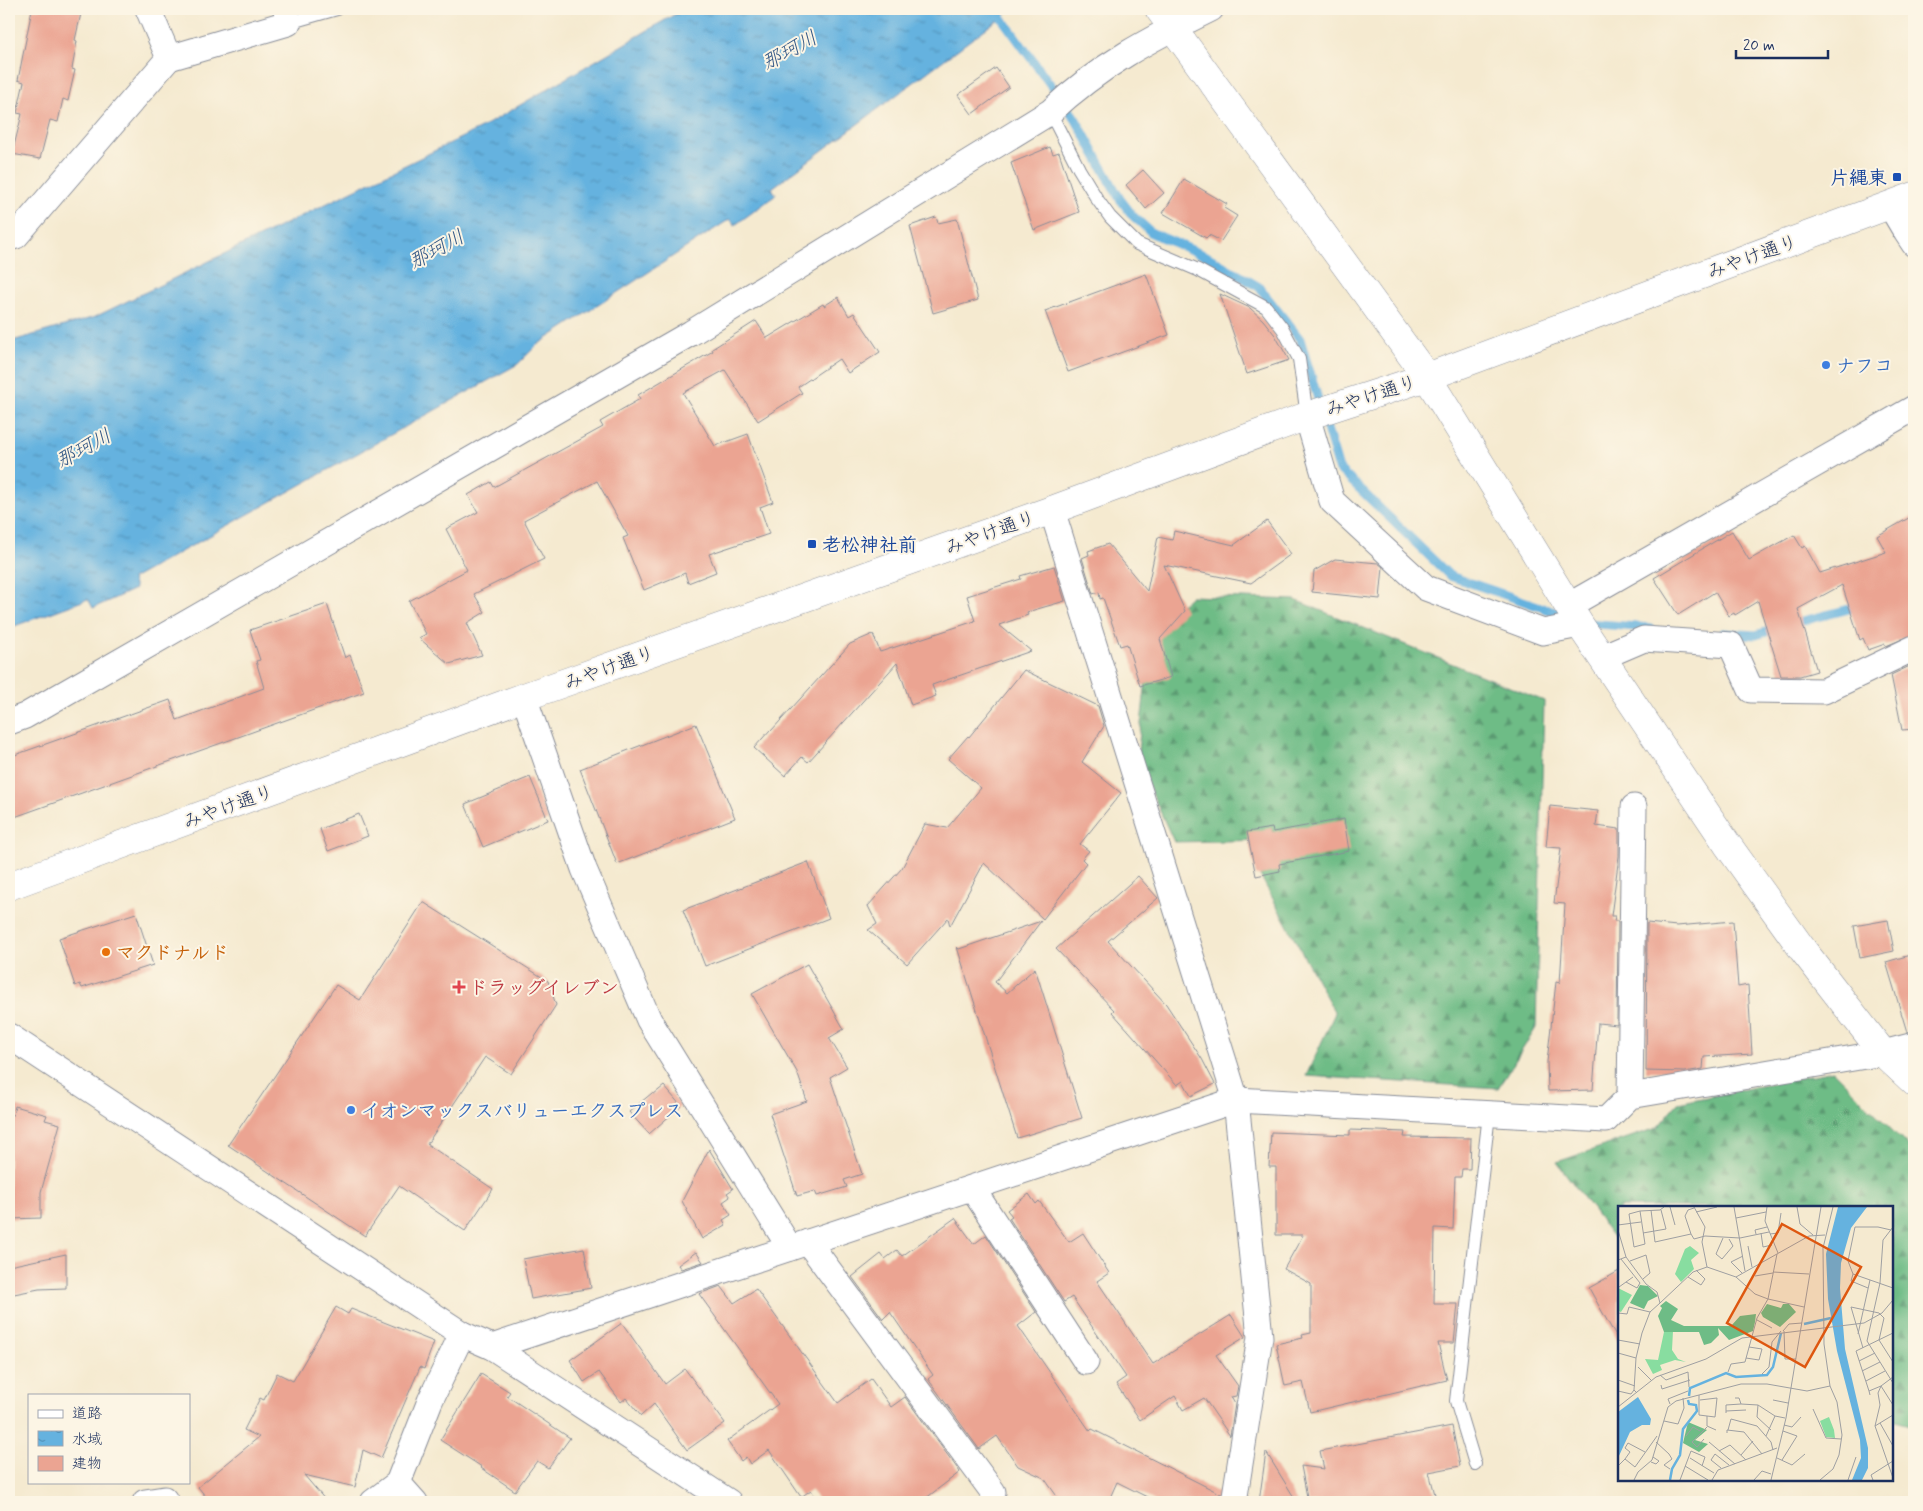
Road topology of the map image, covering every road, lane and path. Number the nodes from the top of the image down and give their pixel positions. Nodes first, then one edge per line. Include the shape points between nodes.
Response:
1 (148, 9) edge
2 (337, 9) edge
3 (1211, 9) edge
4 (287, 16) edge
5 (1165, 18) edge
6 (169, 58) junction
7 (1050, 112) junction
8 (1902, 201) edge
9 (9, 238) edge
10 (1914, 244) edge
11 (1427, 377) junction
12 (1914, 408) edge
13 (1307, 416) junction
14 (1052, 510) junction
15 (1574, 616) junction
16 (1914, 648) edge
17 (1602, 657) junction
18 (524, 698) junction
19 (9, 722) edge
20 (1634, 807) dead end
21 (9, 886) edge
22 (9, 1036) edge
23 (1914, 1045) edge
24 (1883, 1053) junction
25 (1914, 1082) edge
26 (1630, 1096) junction
27 (1236, 1100) junction
28 (1490, 1114) junction
29 (972, 1188) junction
30 (799, 1245) junction
31 (462, 1334) junction
32 (492, 1347) junction
33 (1086, 1362) dead end
34 (1475, 1464) dead end
35 (398, 1483) junction
36 (993, 1492) dead end
37 (145, 1502) edge
38 (166, 1502) edge
39 (373, 1502) edge
40 (415, 1502) edge
41 (729, 1502) edge
42 (1234, 1502) edge

1 - 6 street
2 - 4 lane
3 - 5 street
4 - 6 street
5 - 7 street
5 - 11 main road
6 - 9 street via 16,236
7 - 13 lane via 1097,199 1137,244 1198,270 1266,307 1283,329 1299,359
7 - 19 street via 691,333 34,711
8 - 10 street via 1906,232
8 - 11 main road, みやけ通り
11 - 13 main road, みやけ通り
11 - 15 main road
12 - 15 street
13 - 14 main road, みやけ通り
13 - 15 street via 1332,501 1426,588 1543,632
14 - 18 main road, みやけ通り
14 - 27 street
15 - 17 main road
16 - 17 street via 1824,691 1751,690 1731,645 1644,639
17 - 24 main road via 1727,844
18 - 21 main road, みやけ通り
18 - 30 street via 584,869 650,1020
20 - 26 street
22 - 31 street
23 - 24 street
24 - 25 main road
24 - 26 street
26 - 28 street via 1606,1120
27 - 28 street
27 - 29 street
27 - 42 street via 1260,1337
28 - 34 lane via 1456,1401
29 - 30 street
29 - 33 street
30 - 32 street
30 - 36 street
31 - 32 street
31 - 35 street via 430,1401
32 - 41 street
35 - 39 street
35 - 40 street
37 - 38 street via 164,1499

